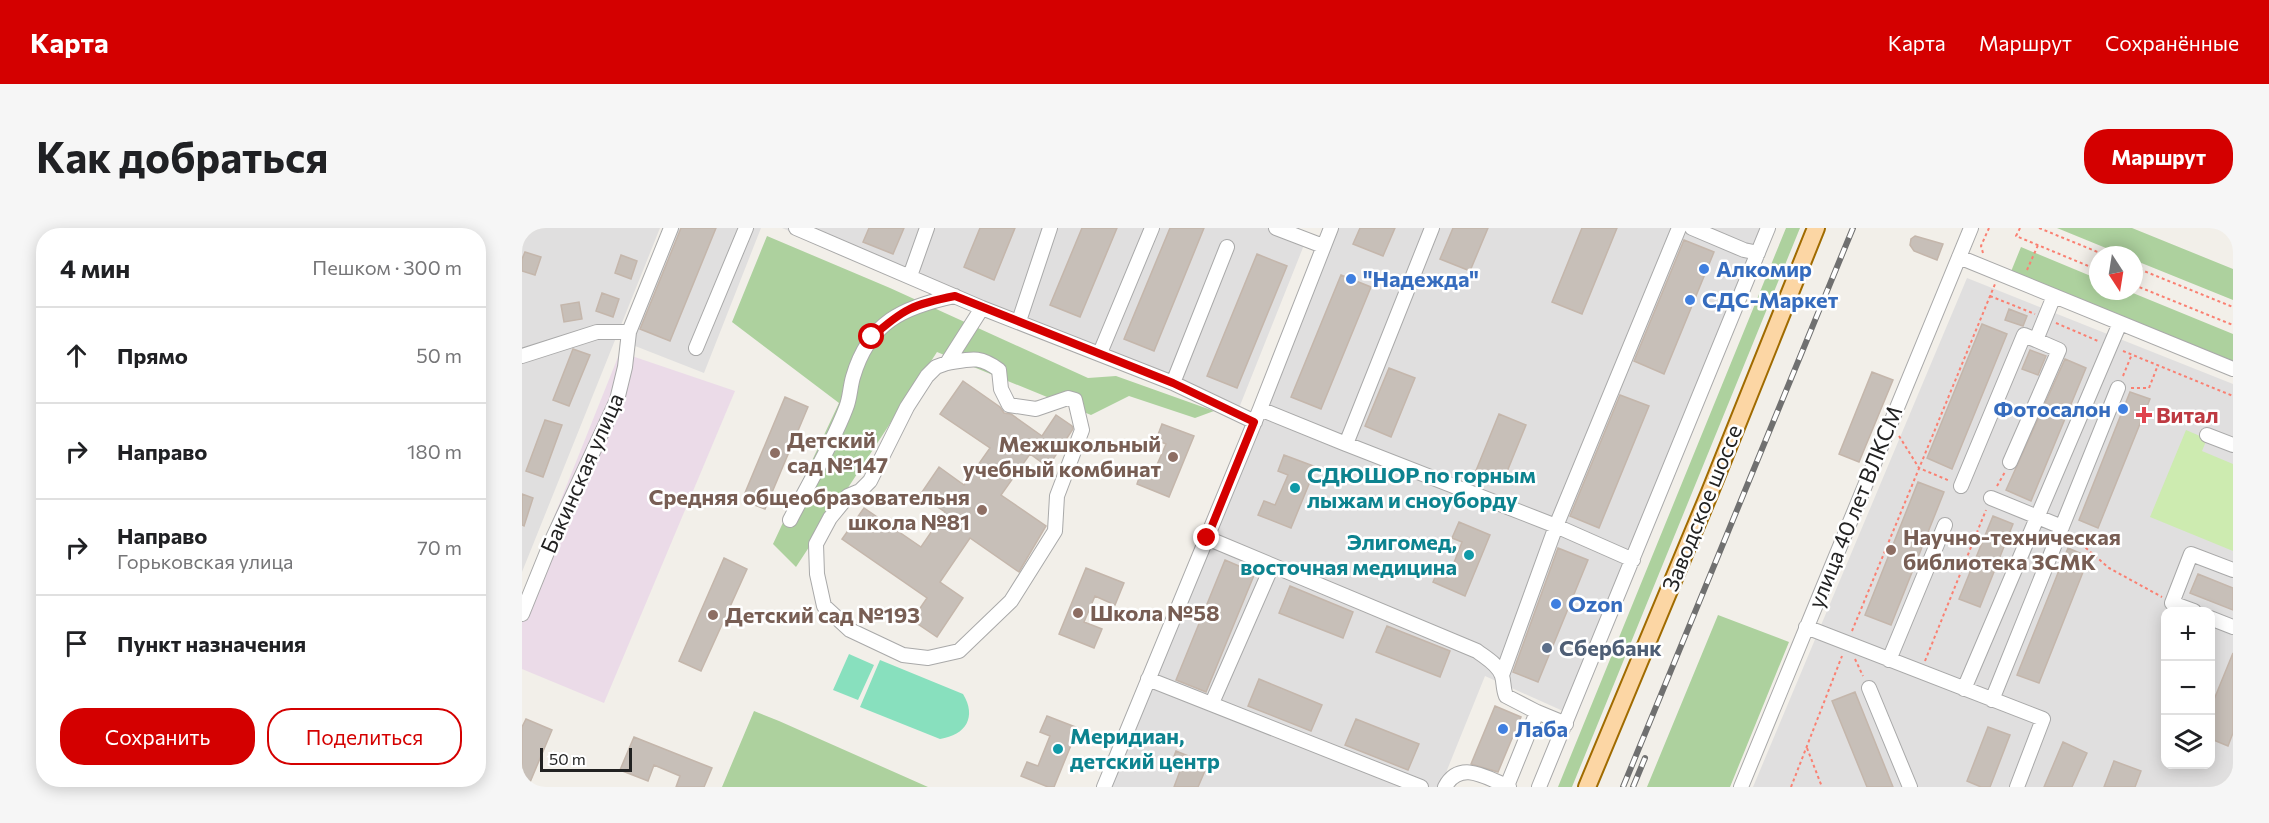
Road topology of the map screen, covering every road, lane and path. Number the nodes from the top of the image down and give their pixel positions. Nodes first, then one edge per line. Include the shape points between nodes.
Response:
1 (671, 228) edge
2 (746, 228) edge
3 (796, 228) edge
4 (927, 228) edge
5 (1050, 228) edge
6 (1152, 228) edge
7 (1276, 228) edge
8 (1331, 228) edge
9 (1432, 228) edge
10 (1679, 228) edge
11 (1692, 228) edge
12 (1768, 228) edge
13 (1816, 228) edge
14 (1971, 228) edge
15 (1989, 228) edge
16 (2020, 228) edge
17 (2039, 228) edge
18 (2038, 245) junction
19 (1323, 246) junction
20 (1227, 247) dead end
21 (2089, 248) edge
22 (1758, 253) junction
23 (1959, 257) junction
24 (1984, 257) dead end
25 (2089, 266) edge
26 (2143, 271) edge
27 (1999, 273) junction
28 (2026, 274) dead end
29 (910, 276) junction
30 (2143, 289) edge
31 (955, 296) junction
32 (2054, 296) junction
33 (2233, 307) edge
34 (982, 308) junction
35 (1019, 321) junction
36 (2120, 323) junction
37 (2233, 325) edge
38 (629, 332) junction
39 (2036, 340) junction
40 (696, 348) dead end
41 (1100, 353) junction
42 (2132, 354) dead end
43 (522, 356) edge
44 (947, 363) junction
45 (2158, 365) dead end
46 (2233, 369) edge
47 (1173, 383) junction
48 (2118, 388) junction
49 (1257, 415) junction
50 (2207, 435) dead end
51 (1346, 444) junction
52 (2233, 445) edge
53 (2010, 462) joint
54 (1961, 486) dead end
55 (1991, 498) joint
56 (2037, 517) junction
57 (790, 520) dead end
58 (1945, 525) dead end
59 (1556, 526) junction
60 (2062, 527) junction
61 (1207, 538) junction
62 (1633, 560) junction
63 (1272, 566) junction
64 (2233, 570) edge
65 (2172, 603) junction
66 (2182, 607) edge
67 (522, 614) edge
68 (2215, 620) edge
69 (1806, 627) junction
70 (2233, 627) edge
71 (1847, 643) junction
72 (1889, 660) junction
73 (1502, 675) junction
74 (1148, 680) junction
75 (1869, 688) joint
76 (1965, 689) junction
77 (1992, 700) junction
78 (1212, 704) junction
79 (1537, 712) junction
80 (1566, 724) junction
81 (1806, 748) junction
82 (1104, 787) edge
83 (1422, 787) edge
84 (1445, 787) edge
85 (1508, 787) edge
86 (1539, 787) edge
87 (1587, 787) edge
88 (1741, 787) edge
89 (1791, 787) edge
90 (1822, 787) edge
91 (1910, 787) edge
92 (2017, 787) edge

1 - 38 street, Бакинская улица
2 - 40 street
3 - 29 street
4 - 29 street
5 - 35 street
6 - 41 street
7 - 19 street
8 - 19 street
9 - 51 street
10 - 59 street
11 - 22 street
12 - 22 street
13 - 87 main road, Заводское шоссе
14 - 23 street, улица 40 лет ВЛКСМ
15 - 24 path via 1981,246
16 - 18 path via 2016,237
17 - 21 path
18 - 25 path
18 - 28 path
19 - 49 street
20 - 47 street
22 - 62 street
23 - 27 street
23 - 69 street, улица 40 лет ВЛКСМ
26 - 33 path
27 - 32 street
27 - 71 path
29 - 31 street
30 - 37 path
31 - 34 street
31 - 57 street via 922,303 897,314 872,337 853,376 847,407
32 - 36 street
32 - 39 street
34 - 35 street
34 - 44 street
35 - 41 street
36 - 46 street
36 - 56 street
38 - 43 street via 597,332
38 - 67 street, Бакинская улица via 617,400
39 - 53 street via 2059,350
39 - 54 street via 2024,335
41 - 47 street
42 - 48 path
44 - 44 street via 927,376 907,406 870,481 848,496 816,544 824,606 850,630 903,655 928,658 959,651 1011,602 1055,531 1057,496 1082,430 1075,400 1068,398 1036,410 1009,405 1001,389 999,370 986,360
45 - 48 path via 2149,388
47 - 49 street
48 - 60 street
49 - 51 street
49 - 61 street
50 - 52 street
51 - 59 street
53 - 55 path
55 - 56 street
56 - 60 street
56 - 76 street
58 - 72 street
59 - 62 street
59 - 73 street
60 - 65 path via 2109,568
60 - 77 street
61 - 63 street
61 - 74 street
62 - 80 street
63 - 73 street via 1477,651
63 - 78 street
64 - 65 street via 2192,554
65 - 66 street
68 - 70 street
69 - 71 street
69 - 88 street, улица 40 лет ВЛКСМ
71 - 72 street
71 - 75 path
71 - 81 path
72 - 76 street
73 - 79 street via 1506,696
74 - 78 street
74 - 82 street
75 - 91 street
76 - 77 street
77 - 92 street via 2043,719
78 - 83 street
79 - 80 street
79 - 85 street
80 - 86 street
81 - 89 path
81 - 90 path
84 - 85 street via 1456,774 1470,771

